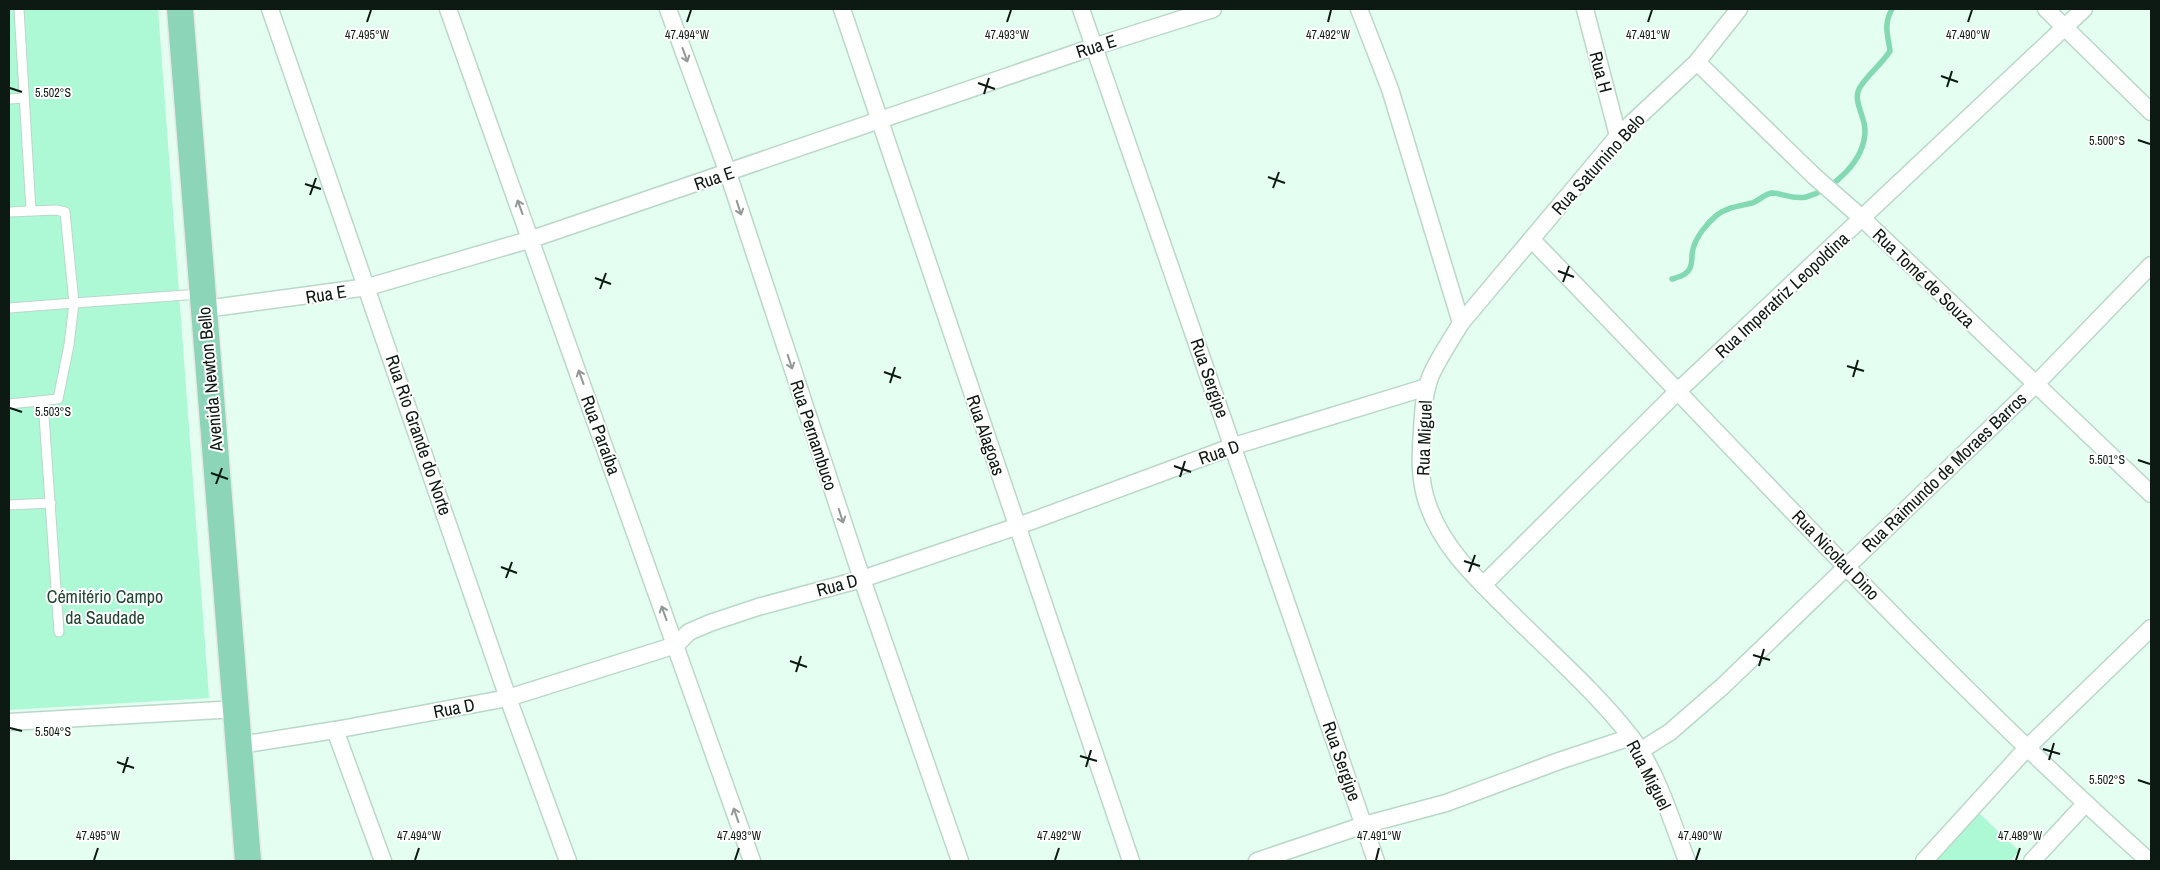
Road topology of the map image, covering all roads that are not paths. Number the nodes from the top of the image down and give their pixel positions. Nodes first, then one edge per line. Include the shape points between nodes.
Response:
1 (19, 9) edge
2 (180, 9) edge
3 (188, 9) edge
4 (270, 9) edge
5 (448, 9) edge
6 (668, 9) edge
7 (842, 9) edge
8 (1082, 9) edge
9 (1213, 9) edge
10 (1359, 9) edge
11 (1585, 9) edge
12 (1739, 9) edge
13 (2046, 9) edge
14 (2084, 9) edge
15 (2065, 27) junction
16 (1093, 47) junction
17 (1697, 62) junction
18 (185, 76) junction
19 (9, 98) edge
20 (23, 98) junction
21 (2151, 112) edge
22 (878, 121) junction
23 (1618, 136) junction
24 (728, 173) junction
25 (31, 211) junction
26 (9, 212) edge
27 (1863, 219) junction
28 (532, 239) junction
29 (1532, 240) junction
30 (2151, 265) edge
31 (368, 287) junction
32 (204, 302) junction
33 (74, 303) junction
34 (9, 308) edge
35 (1461, 323) junction
36 (2035, 385) junction
37 (1427, 387) junction
38 (1679, 390) junction
39 (43, 401) junction
40 (9, 404) edge
41 (1234, 446) junction
42 (2151, 494) edge
43 (51, 503) junction
44 (9, 505) edge
45 (1018, 526) junction
46 (1846, 567) junction
47 (862, 579) junction
48 (1483, 585) junction
49 (2151, 628) edge
50 (59, 632) dead end
51 (676, 645) junction
52 (508, 698) junction
53 (237, 708) junction
54 (9, 722) edge
55 (335, 730) junction
56 (1631, 738) junction
57 (240, 745) junction
58 (2026, 749) junction
59 (1640, 751) junction
60 (2085, 804) junction
61 (1364, 825) junction
62 (248, 861) edge
63 (382, 861) edge
64 (568, 861) edge
65 (752, 861) edge
66 (960, 861) edge
67 (1131, 861) edge
68 (1257, 861) edge
69 (1376, 861) edge
70 (1687, 861) edge
71 (1924, 861) edge
72 (2032, 861) edge
73 (2149, 861) edge

1 - 20 lane
2 - 18 main road, Avenida Newton Bello
3 - 18 main road, Avenida Newton Bello
4 - 31 street, Rua Rio Grande do Norte
28 -> 5 street, Rua Paraíba
6 -> 24 street, Rua Pernambuco
7 - 22 street, Rua Alagoas
8 - 16 street, Rua Sergipe
9 - 16 street, Rua E
10 - 35 street via 1390,89
11 - 23 street, Rua H
12 - 17 street, Rua Saturnino Belo
13 - 15 street
14 - 15 street, Rua Imperatriz Leopoldina
15 - 21 street
15 - 27 street, Rua Imperatriz Leopoldina
16 - 22 street, Rua E
16 - 41 street, Rua Sergipe
17 - 23 street, Rua Saturnino Belo
17 - 27 street, Rua Tomé de Souza
18 - 32 main road, Avenida Newton Bello
19 - 20 lane
20 - 25 lane
22 - 24 street, Rua E
22 - 45 street, Rua Alagoas
23 - 29 street, Rua Saturnino Belo
24 - 28 street, Rua E
24 -> 47 street, Rua Pernambuco
25 - 26 lane
25 - 33 lane via 65,212
27 - 36 street, Rua Tomé de Souza
27 - 38 street, Rua Imperatriz Leopoldina
28 - 31 street, Rua E
51 -> 28 street, Rua Paraíba
29 - 35 street, Rua Saturnino Belo
29 - 38 street, Rua Nicolau Dino
30 - 36 street, Rua Raimundo de Moraes Barros
31 - 32 street, Rua E
31 - 52 street, Rua Rio Grande do Norte
32 - 33 lane
32 - 53 main road, Avenida Newton Bello
33 - 34 lane
33 - 39 lane via 60,395 56,400
35 - 37 street, Rua Miguel via 1441,355
36 - 42 street, Rua Tomé de Souza
36 - 46 street, Rua Raimundo de Moraes Barros
37 - 41 street, Rua D
37 - 48 street, Rua Miguel via 1420,476 1427,504 1448,546
38 - 46 street, Rua Nicolau Dino
38 - 48 street, Rua Imperatriz Leopoldina
39 - 40 lane
39 - 43 lane
41 - 45 street, Rua D
41 - 61 street, Rua Sergipe
43 - 44 lane
43 - 50 lane
45 - 47 street, Rua D
45 - 67 street, Rua Alagoas
46 - 58 street, Rua Nicolau Dino
46 - 59 street, Rua Raimundo de Moraes Barros via 1723,686 1670,732
47 - 51 street, Rua D via 710,623 689,632
47 - 66 street, Rua Pernambuco
48 - 56 street, Rua Miguel via 1586,687
49 - 58 street
51 - 52 street, Rua D
65 -> 51 street, Rua Paraíba
52 - 55 street, Rua D
52 - 64 street, Rua Rio Grande do Norte
53 - 54 street
53 - 57 main road, Avenida Newton Bello
55 - 57 street, Rua D
55 - 63 street
56 - 59 street, Rua Miguel
56 - 61 street via 1446,802
57 - 62 main road, Avenida Newton Bello
58 - 60 street, Rua Nicolau Dino
58 - 71 street
59 - 70 street, Rua Miguel via 1665,803
60 - 72 street
60 - 73 street, Rua Nicolau Dino
61 - 68 street
61 - 69 street, Rua Sergipe

